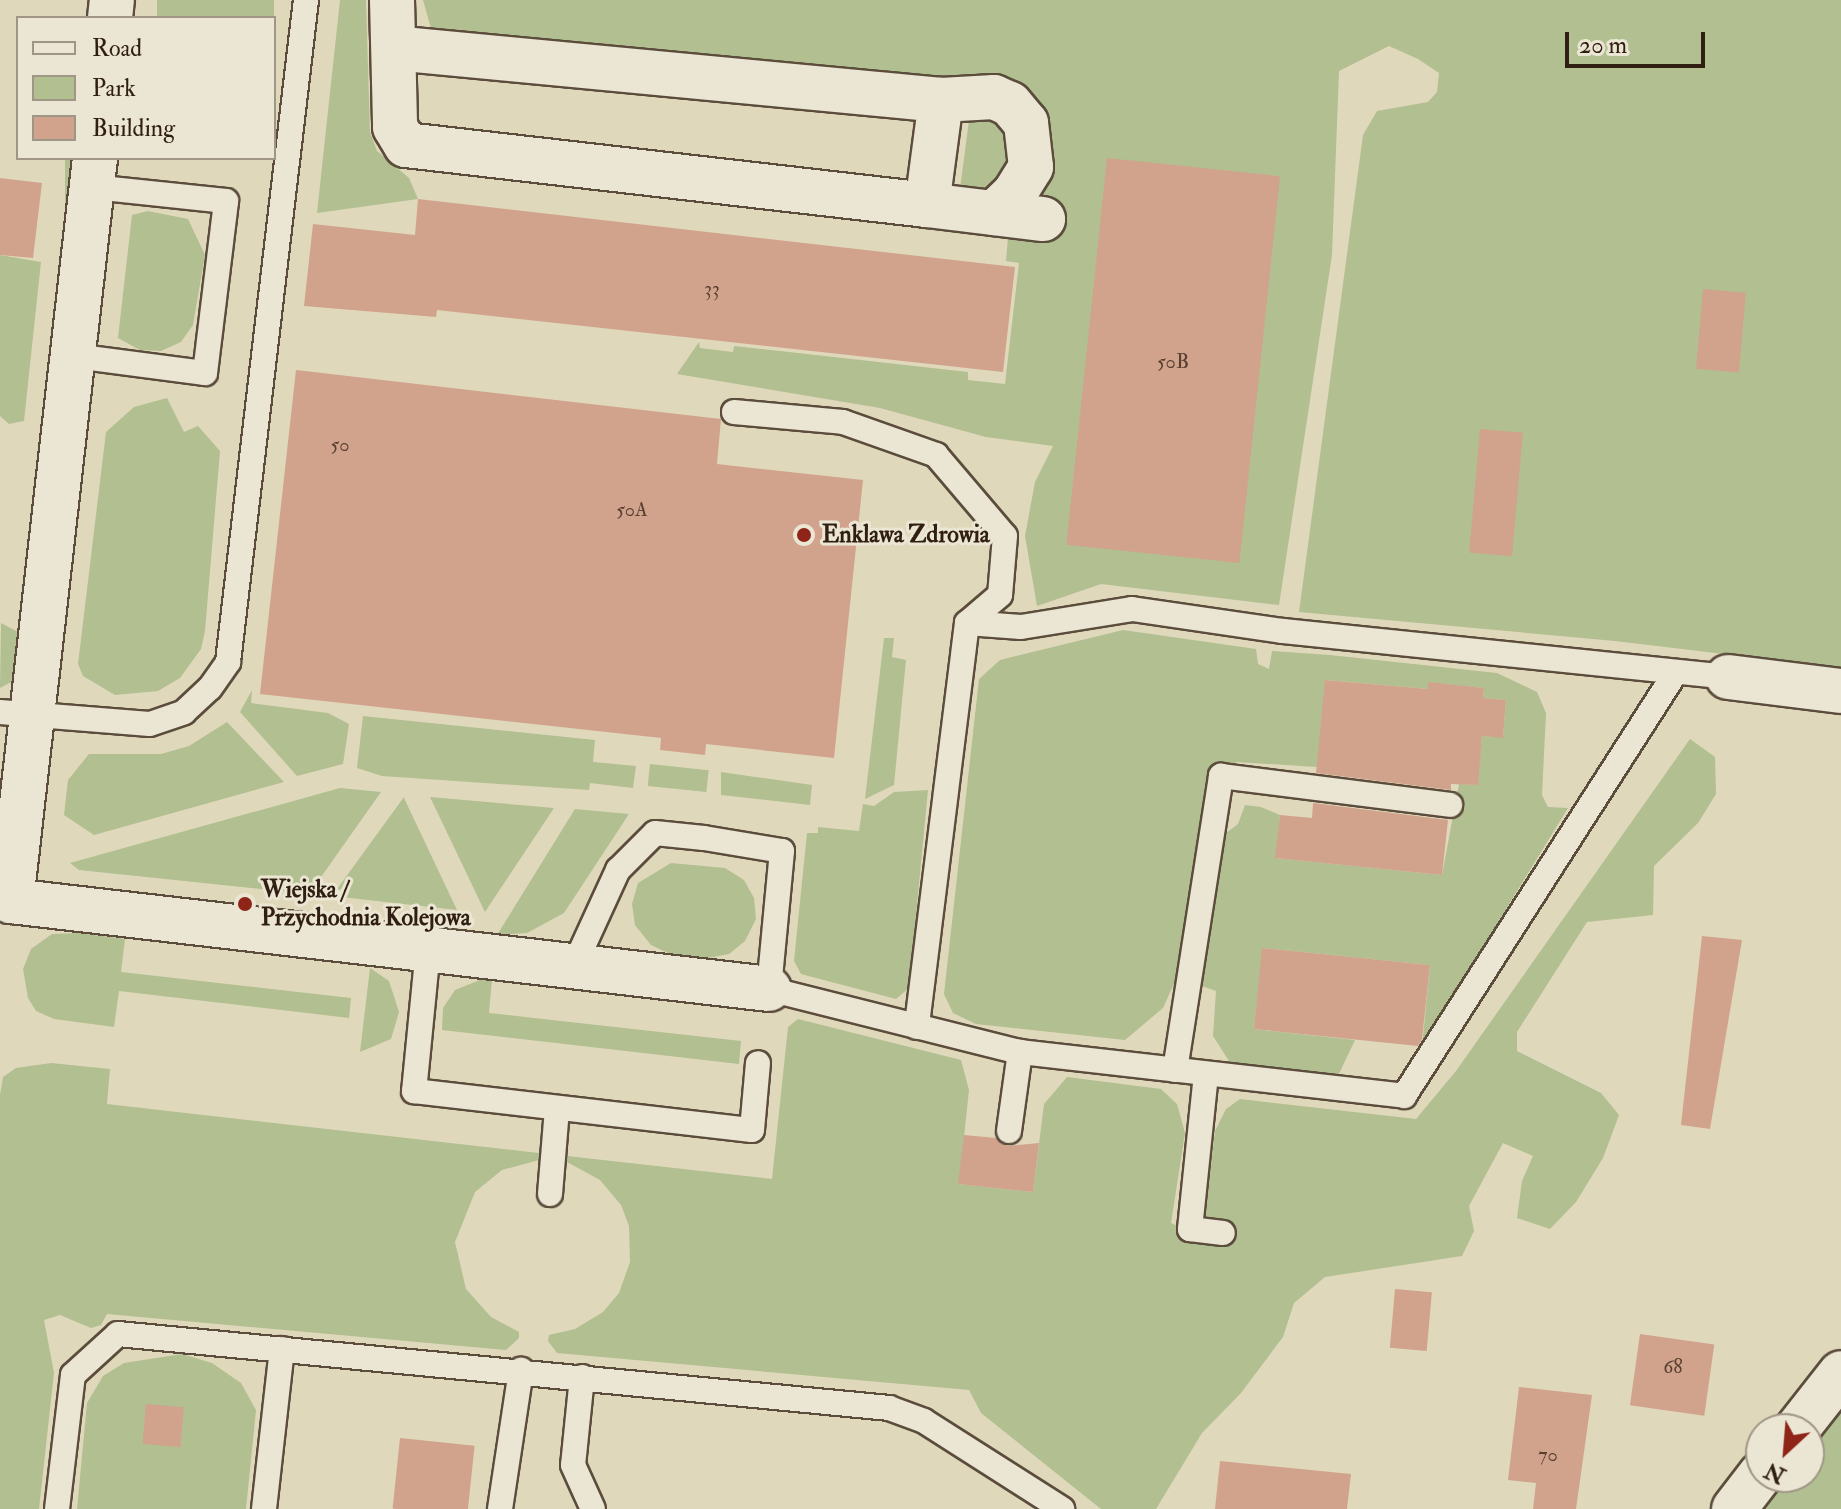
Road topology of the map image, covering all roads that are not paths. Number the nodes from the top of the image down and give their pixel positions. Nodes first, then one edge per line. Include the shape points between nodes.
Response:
1 (306, 0) edge
2 (392, 0) edge
3 (394, 48) junction
4 (941, 100) junction
5 (93, 172) edge
6 (927, 205) junction
7 (994, 213) junction
8 (1043, 219) dead end
9 (74, 356) junction
10 (734, 412) dead end
11 (967, 623) junction
12 (1674, 675) junction
13 (1728, 677) joint
14 (1841, 691) edge
15 (17, 713) edge
16 (1450, 805) dead end
17 (428, 949) junction
18 (574, 966) junction
19 (769, 989) junction
20 (917, 1027) junction
21 (1020, 1052) junction
22 (758, 1063) dead end
23 (1175, 1070) junction
24 (1206, 1074) junction
25 (557, 1109) junction
26 (1009, 1131) dead end
27 (550, 1194) dead end
28 (1223, 1233) dead end
29 (282, 1349) junction
30 (521, 1370) junction
31 (1841, 1373) edge
32 (582, 1377) junction
33 (1810, 1413) edge
34 (1746, 1493) edge
35 (57, 1509) edge
36 (264, 1509) edge
37 (500, 1509) edge
38 (593, 1509) edge
39 (1062, 1509) edge
40 (1734, 1509) edge

1 - 15 lane via 228,662 184,712 150,724
2 - 3 street
3 - 4 street
3 - 6 street via 395,127 406,145
4 - 6 street
4 - 7 street via 994,97 1010,104 1026,123 1031,167
5 - 9 street
5 - 9 lane via 226,201 205,373
6 - 7 street
7 - 8 street
9 - 15 street
10 - 11 lane via 843,422 936,455 1005,536 1000,595
11 - 12 lane via 1021,627 1132,609
11 - 20 lane
12 - 13 lane
12 - 24 lane via 1404,1096
13 - 14 street
15 - 17 street via 11,901
16 - 23 lane via 1221,776
17 - 18 street
17 - 25 lane via 414,1091
18 - 19 street
18 - 19 lane via 618,870 655,833 704,838 782,851
19 - 20 lane
20 - 21 lane
21 - 23 lane
21 - 26 lane
22 - 25 lane via 752,1130
23 - 24 lane
24 - 28 lane via 1190,1229
25 - 27 lane
29 - 30 lane
29 - 35 lane via 118,1334 73,1375
29 - 36 lane
30 - 32 lane
30 - 37 lane
31 - 33 street
32 - 38 lane via 573,1465
32 - 39 lane via 889,1408 924,1421
34 - 40 street

